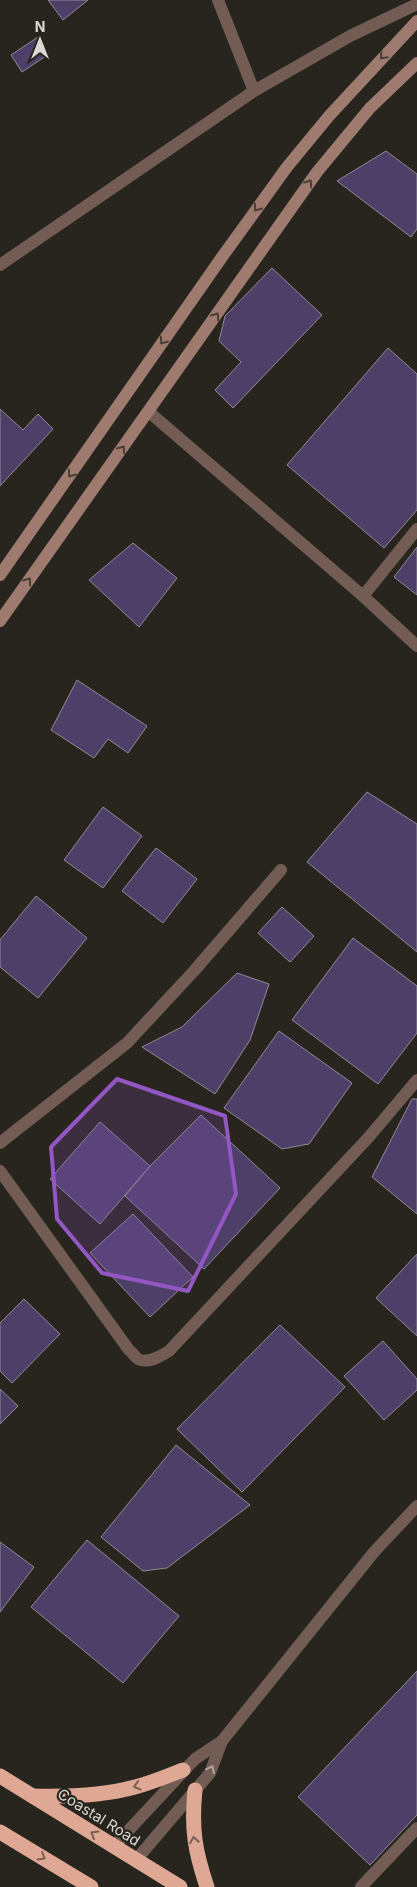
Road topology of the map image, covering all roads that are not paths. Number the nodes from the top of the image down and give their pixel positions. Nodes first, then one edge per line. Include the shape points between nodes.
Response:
1 (218, 0) edge
2 (417, 4) edge
3 (417, 21) edge
4 (417, 63) edge
5 (254, 91) junction
6 (0, 266) edge
7 (148, 412) junction
8 (417, 528) edge
9 (0, 575) edge
10 (363, 596) junction
11 (0, 621) edge
12 (417, 646) edge
13 (281, 870) dead end
14 (417, 1080) edge
15 (0, 1143) edge
16 (0, 1171) edge
17 (417, 1506) edge
18 (222, 1742) junction
19 (183, 1770) junction
20 (0, 1776) edge
21 (195, 1790) junction
22 (32, 1796) junction
23 (417, 1828) edge
24 (0, 1832) edge
25 (114, 1846) junction
26 (136, 1860) junction
27 (91, 1887) edge
28 (180, 1887) edge
29 (207, 1887) edge
30 (361, 1887) edge

1 - 5 street
2 - 5 street via 350,36
3 -> 9 street via 287,166
7 -> 4 street via 316,172 370,108
5 - 6 street
7 - 10 street
11 -> 7 street
8 - 10 street
10 - 12 street
13 - 15 street via 127,1043
14 - 16 street via 368,1138 159,1358 138,1359 129,1350
17 - 18 street via 374,1552
18 - 19 street via 194,1758
21 -> 18 street via 210,1772
19 -> 22 highway via 135,1787 99,1794
19 - 25 street
20 - 22 highway, Coastal Road
21 - 26 street
29 -> 21 highway via 193,1836
25 -> 22 highway, Coastal Road
23 - 30 street
24 -> 27 highway
25 - 26 highway, Coastal Road
26 - 28 highway, Coastal Road

